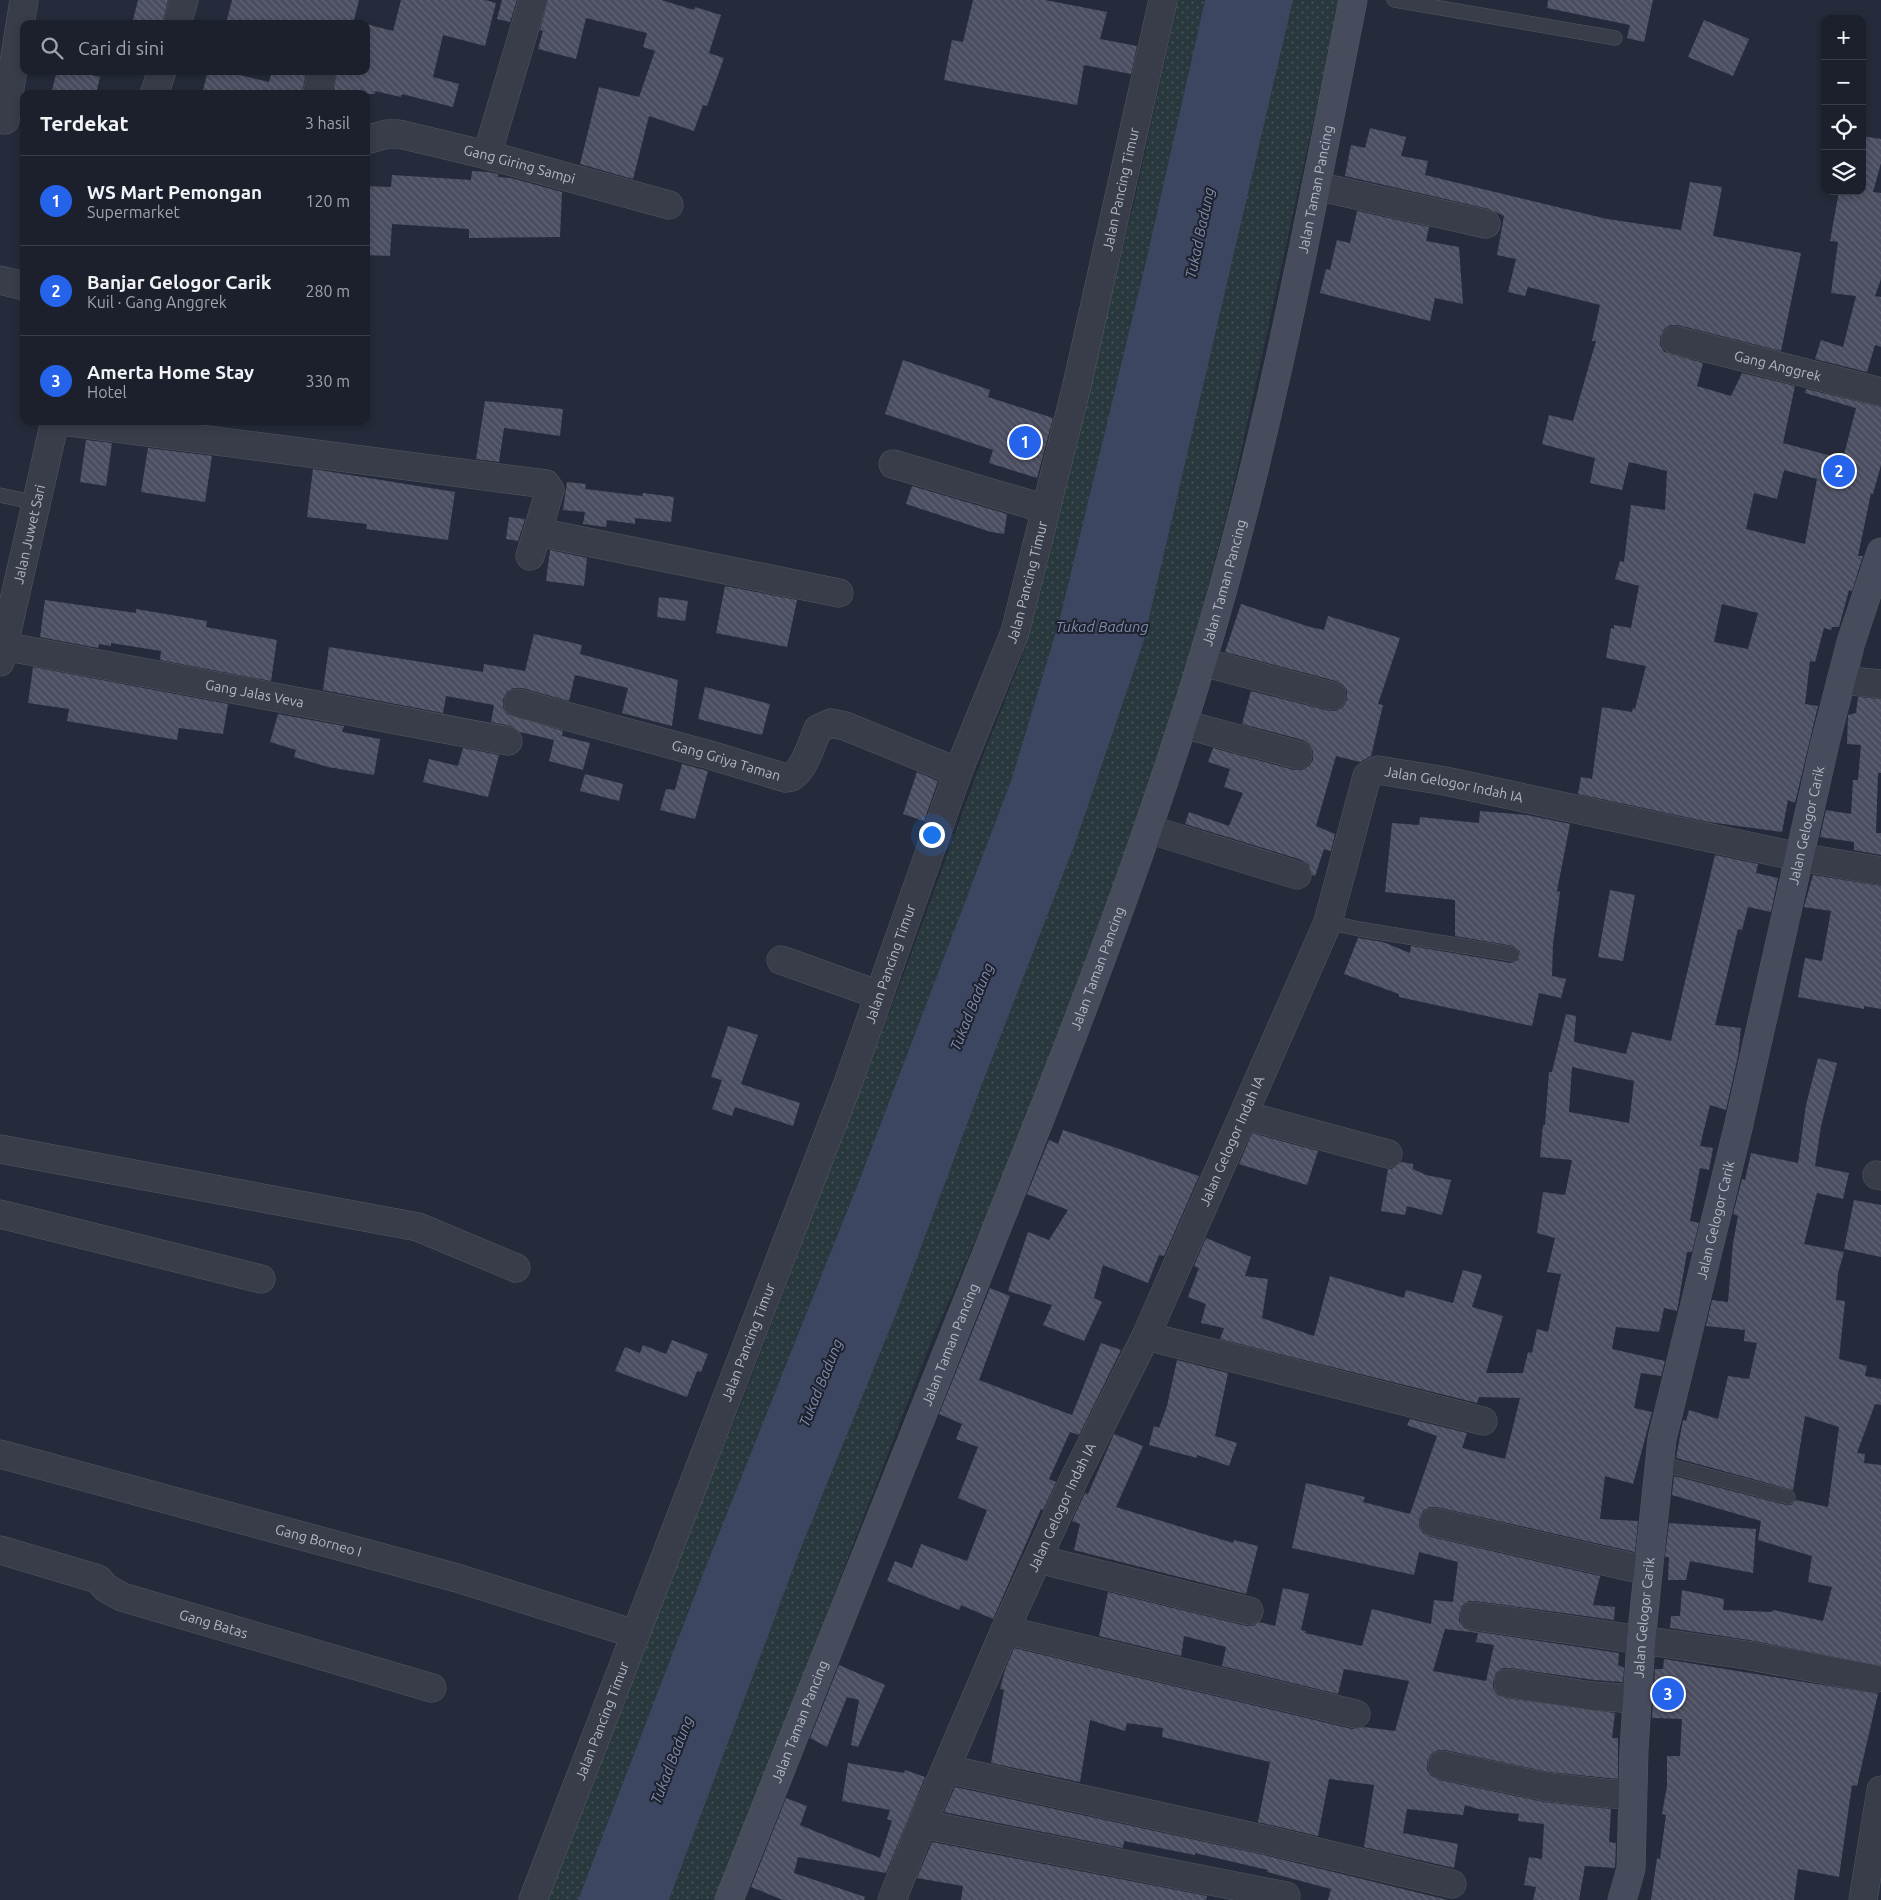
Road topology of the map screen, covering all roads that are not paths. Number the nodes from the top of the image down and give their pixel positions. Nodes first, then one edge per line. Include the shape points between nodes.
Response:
1 (24, 0) edge
2 (184, 0) edge
3 (533, 0) edge
4 (1354, 0) edge
5 (1394, 0) edge
6 (1157, 1) edge
7 (22, 20) edge
8 (178, 20) edge
9 (20, 35) edge
10 (1615, 38) dead end
11 (161, 75) edge
12 (321, 75) edge
13 (155, 90) edge
14 (318, 90) edge
15 (10, 123) edge
16 (370, 139) edge
17 (487, 155) junction
18 (1316, 186) junction
19 (669, 205) dead end
20 (1486, 224) dead end
21 (0, 280) edge
22 (20, 285) edge
23 (1675, 340) dead end
24 (1881, 392) edge
25 (54, 425) edge
26 (93, 425) edge
27 (893, 464) dead end
28 (0, 495) edge
29 (31, 502) junction
30 (1046, 508) junction
31 (1881, 552) edge
32 (839, 593) dead end
33 (8, 595) edge
34 (2, 654) edge
35 (1202, 662) junction
36 (1841, 680) junction
37 (1881, 684) edge
38 (1332, 696) dead end
39 (518, 703) dead end
40 (1183, 724) junction
41 (508, 742) dead end
42 (1298, 755) dead end
43 (958, 772) junction
44 (1148, 829) junction
45 (1799, 857) junction
46 (1881, 871) edge
47 (1297, 875) dead end
48 (1328, 922) junction
49 (1512, 954) dead end
50 (781, 960) dead end
51 (879, 995) junction
52 (1244, 1115) junction
53 (0, 1149) edge
54 (1388, 1154) dead end
55 (0, 1214) edge
56 (516, 1268) dead end
57 (261, 1279) dead end
58 (1146, 1336) junction
59 (1483, 1421) dead end
60 (0, 1454) edge
61 (1660, 1463) junction
62 (1788, 1497) dead end
63 (1434, 1522) dead end
64 (0, 1550) edge
65 (1038, 1559) junction
66 (1648, 1571) junction
67 (1249, 1610) dead end
68 (1474, 1616) dead end
69 (1006, 1630) junction
70 (635, 1634) junction
71 (1641, 1641) junction
72 (1874, 1679) dead end
73 (1508, 1683) dead end
74 (432, 1688) dead end
75 (1637, 1699) junction
76 (1356, 1714) dead end
77 (1442, 1765) dead end
78 (947, 1769) junction
79 (1881, 1790) edge
80 (1632, 1796) junction
81 (924, 1819) junction
82 (1254, 1877) dead end
83 (1452, 1884) dead end
84 (1286, 1896) dead end
85 (533, 1900) edge
86 (729, 1900) edge
87 (892, 1900) edge
88 (1622, 1900) edge
89 (1863, 1900) edge

1 - 7 street
2 - 8 street
3 - 17 street
4 - 18 street, Jalan Taman Pancing
5 - 10 lane
6 - 30 street, Jalan Pancing Timur via 1077,385
9 - 15 street
11 - 13 street
12 - 14 street
16 - 17 street, Gang Giring Sampi via 399,134
17 - 19 street, Gang Giring Sampi
18 - 20 street
18 - 35 street, Jalan Taman Pancing via 1265,420
21 - 22 street
23 - 24 street, Gang Anggrek
25 - 29 street, Jalan Juwet Sari
26 - 32 street via 546,484 550,490 534,544
27 - 30 street
28 - 29 lane
29 - 33 street, Jalan Juwet Sari
30 - 43 street, Jalan Pancing Timur via 1015,632
31 - 36 street, Jalan Gelogor Carik
33 - 34 street, Jalan Juwet Sari
34 - 41 street, Gang Jalas Veva
35 - 38 street
35 - 40 street, Jalan Taman Pancing
36 - 37 street
36 - 45 street, Jalan Gelogor Carik
39 - 43 street, Gang Griya Taman via 786,778 794,777 800,771 818,729 831,724 845,726
40 - 42 street
40 - 44 street, Jalan Taman Pancing
43 - 51 street, Jalan Pancing Timur
44 - 47 street
44 - 86 street, Jalan Taman Pancing via 1069,1047
45 - 46 street, Jalan Gelogor Indah IA
45 - 48 street, Jalan Gelogor Indah IA via 1445,781 1378,770 1365,780
45 - 61 street, Jalan Gelogor Carik via 1736,1138 1671,1397
48 - 49 lane
48 - 52 street, Jalan Gelogor Indah IA
50 - 51 street
51 - 70 street, Jalan Pancing Timur via 847,1086
52 - 54 street
52 - 58 street, Jalan Gelogor Indah IA
53 - 56 street via 418,1227
55 - 57 street
58 - 59 street
58 - 65 street, Jalan Gelogor Indah IA
60 - 70 street, Gang Borneo I via 448,1575
61 - 62 lane
61 - 66 street, Jalan Gelogor Carik
63 - 66 street
64 - 74 street, Gang Batas via 98,1579 122,1597
65 - 67 street
65 - 69 street, Jalan Gelogor Indah IA
66 - 71 street, Jalan Gelogor Carik
68 - 71 street
69 - 76 street
69 - 78 street, Jalan Gelogor Indah IA
70 - 85 street, Jalan Pancing Timur
71 - 72 street via 1746,1655
71 - 75 street, Jalan Gelogor Carik
73 - 75 street via 1592,1696
75 - 80 street, Jalan Gelogor Carik
77 - 80 street via 1547,1786
78 - 81 street, Jalan Gelogor Indah IA
78 - 83 street
79 - 89 street
80 - 88 street, Jalan Gelogor Carik via 1631,1869
81 - 82 street via 1200,1864
81 - 84 street
81 - 87 street, Jalan Gelogor Indah IA

